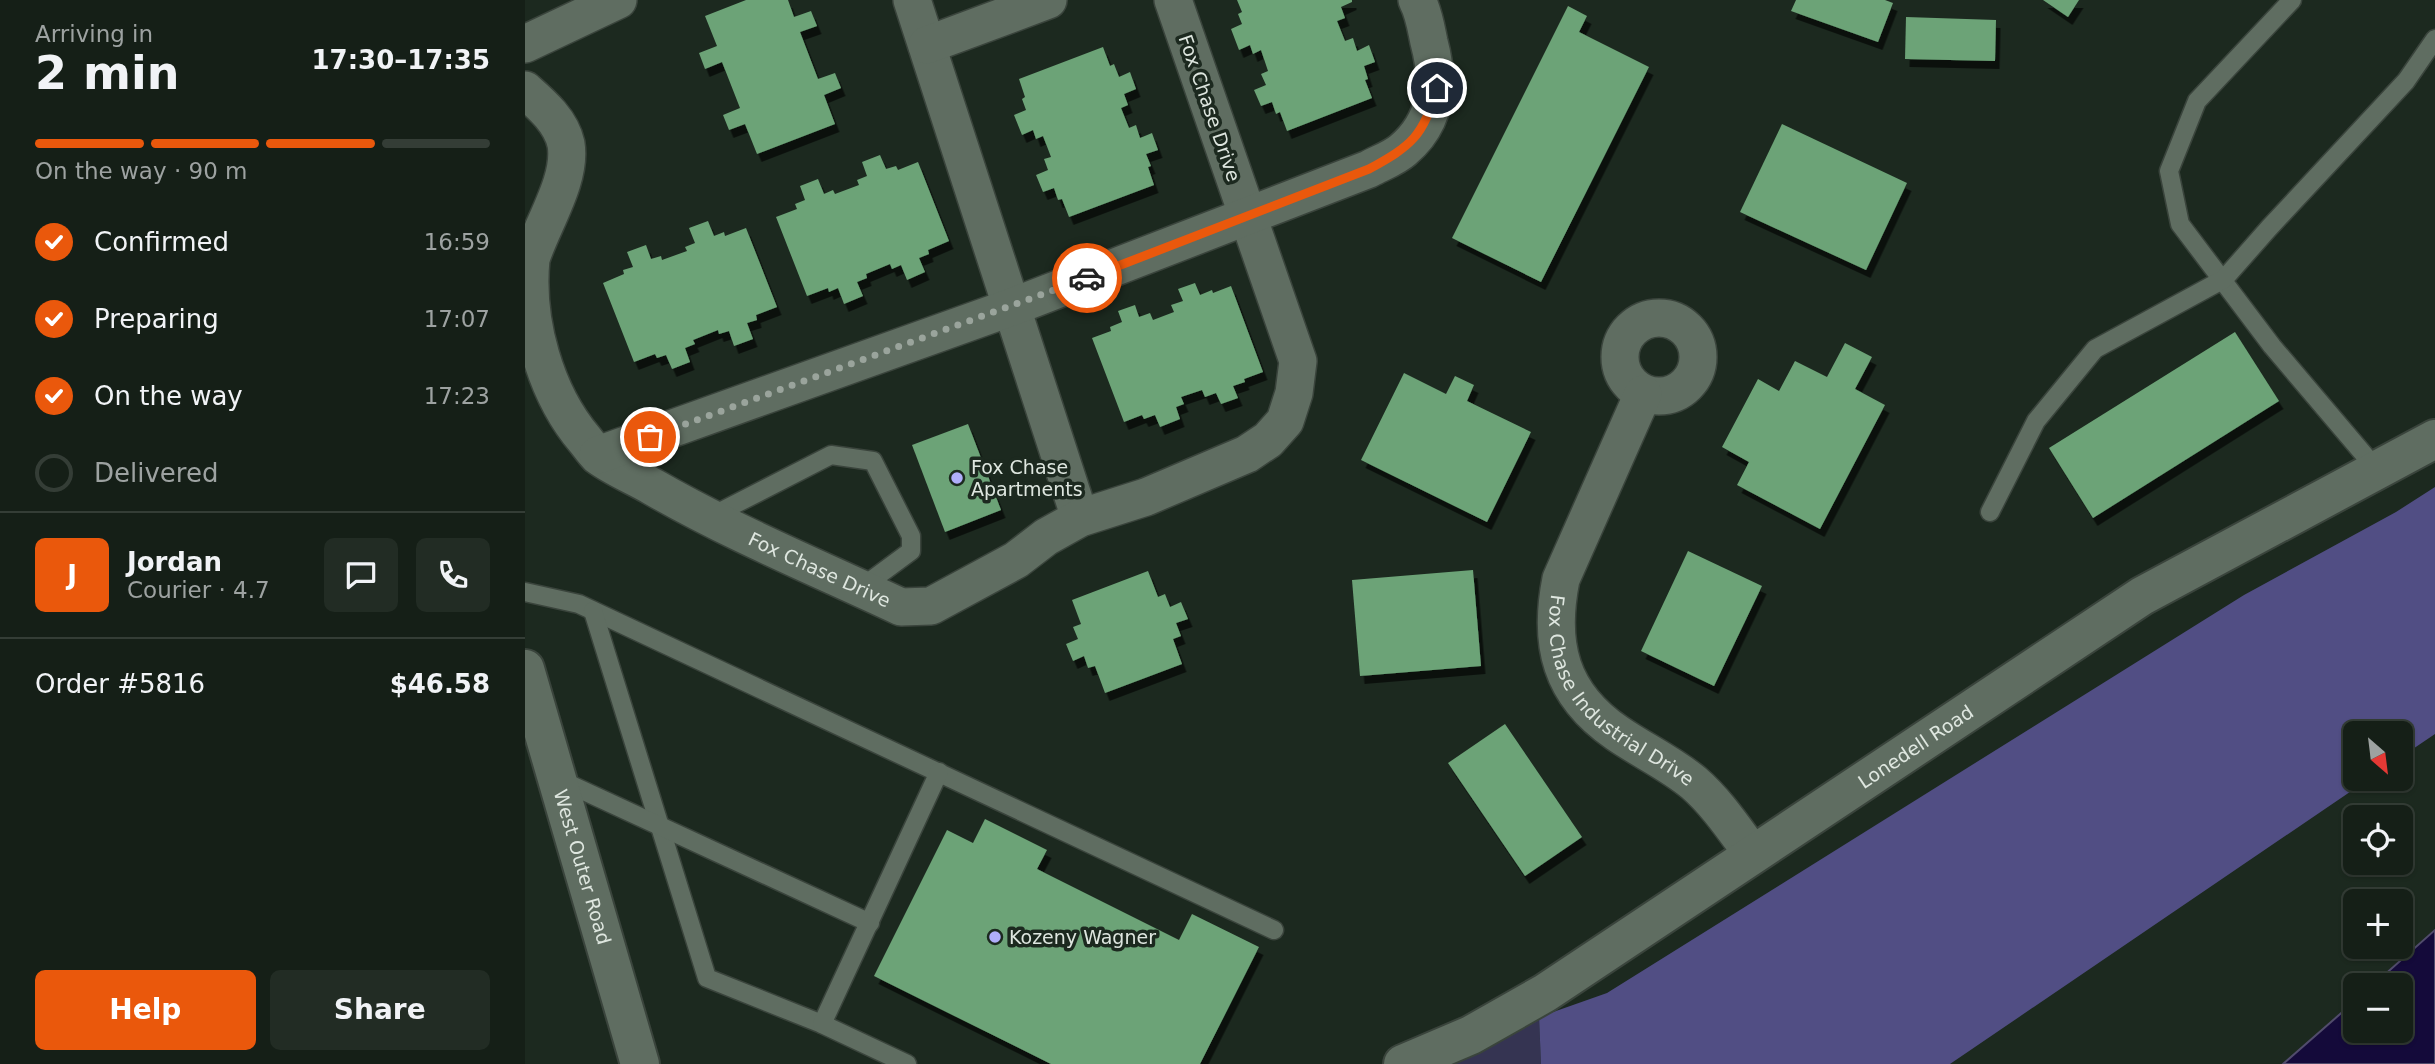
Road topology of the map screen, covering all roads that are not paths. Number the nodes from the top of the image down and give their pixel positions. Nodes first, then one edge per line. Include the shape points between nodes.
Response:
1 (618, 0) edge
2 (912, 0) edge
3 (1048, 0) edge
4 (1173, 0) edge
5 (1417, 0) edge
6 (2292, 0) edge
7 (2435, 39) edge
8 (525, 44) edge
9 (927, 45) junction
10 (525, 90) edge
11 (1248, 215) junction
12 (2224, 279) junction
13 (1012, 307) junction
14 (1643, 394) dead end
15 (2435, 439) edge
16 (598, 455) junction
17 (2378, 471) junction
18 (1990, 512) dead end
19 (709, 517) junction
20 (1080, 519) junction
21 (861, 588) junction
22 (525, 592) edge
23 (593, 611) junction
24 (525, 669) edge
25 (939, 772) junction
26 (558, 779) junction
27 (660, 826) junction
28 (1752, 853) junction
29 (870, 923) junction
30 (1274, 930) dead end
31 (823, 1024) junction
32 (640, 1064) edge
33 (907, 1064) edge
34 (1403, 1064) edge

1 - 8 street
2 - 9 street
3 - 9 street
4 - 11 street, Fox Chase Drive
5 - 11 street via 1437,88 1420,132 1402,152 1369,169
6 - 12 lane via 2197,101 2169,171 2180,224
7 - 12 lane via 2406,81
9 - 13 street
10 - 16 street, Fox Chase Drive via 561,130 567,159 531,260 530,329 540,365 566,418
11 - 13 street
11 - 20 street, Fox Chase Drive via 1298,361 1285,421 1269,440 1247,454
12 - 17 lane via 2272,346
12 - 18 lane via 2095,349 2036,421
13 - 16 street
13 - 20 street
14 - 28 street, Fox Chase Industrial Drive via 1561,579 1555,609 1562,667 1594,716 1695,784
15 - 17 street, Lonedell Road
16 - 19 street, Fox Chase Drive
17 - 28 street, Lonedell Road via 2142,596
19 - 21 street, Fox Chase Drive
19 - 21 lane via 831,455 873,461 911,536 911,551
20 - 21 street, Fox Chase Drive via 931,606 901,607
22 - 23 lane
23 - 25 lane
23 - 27 lane
24 - 26 street, West Outer Road
25 - 29 lane
25 - 30 lane
26 - 27 lane
26 - 32 street, West Outer Road
27 - 29 lane
27 - 31 lane via 707,978
28 - 34 street, Lonedell Road via 1513,1013
29 - 31 lane
31 - 33 lane

